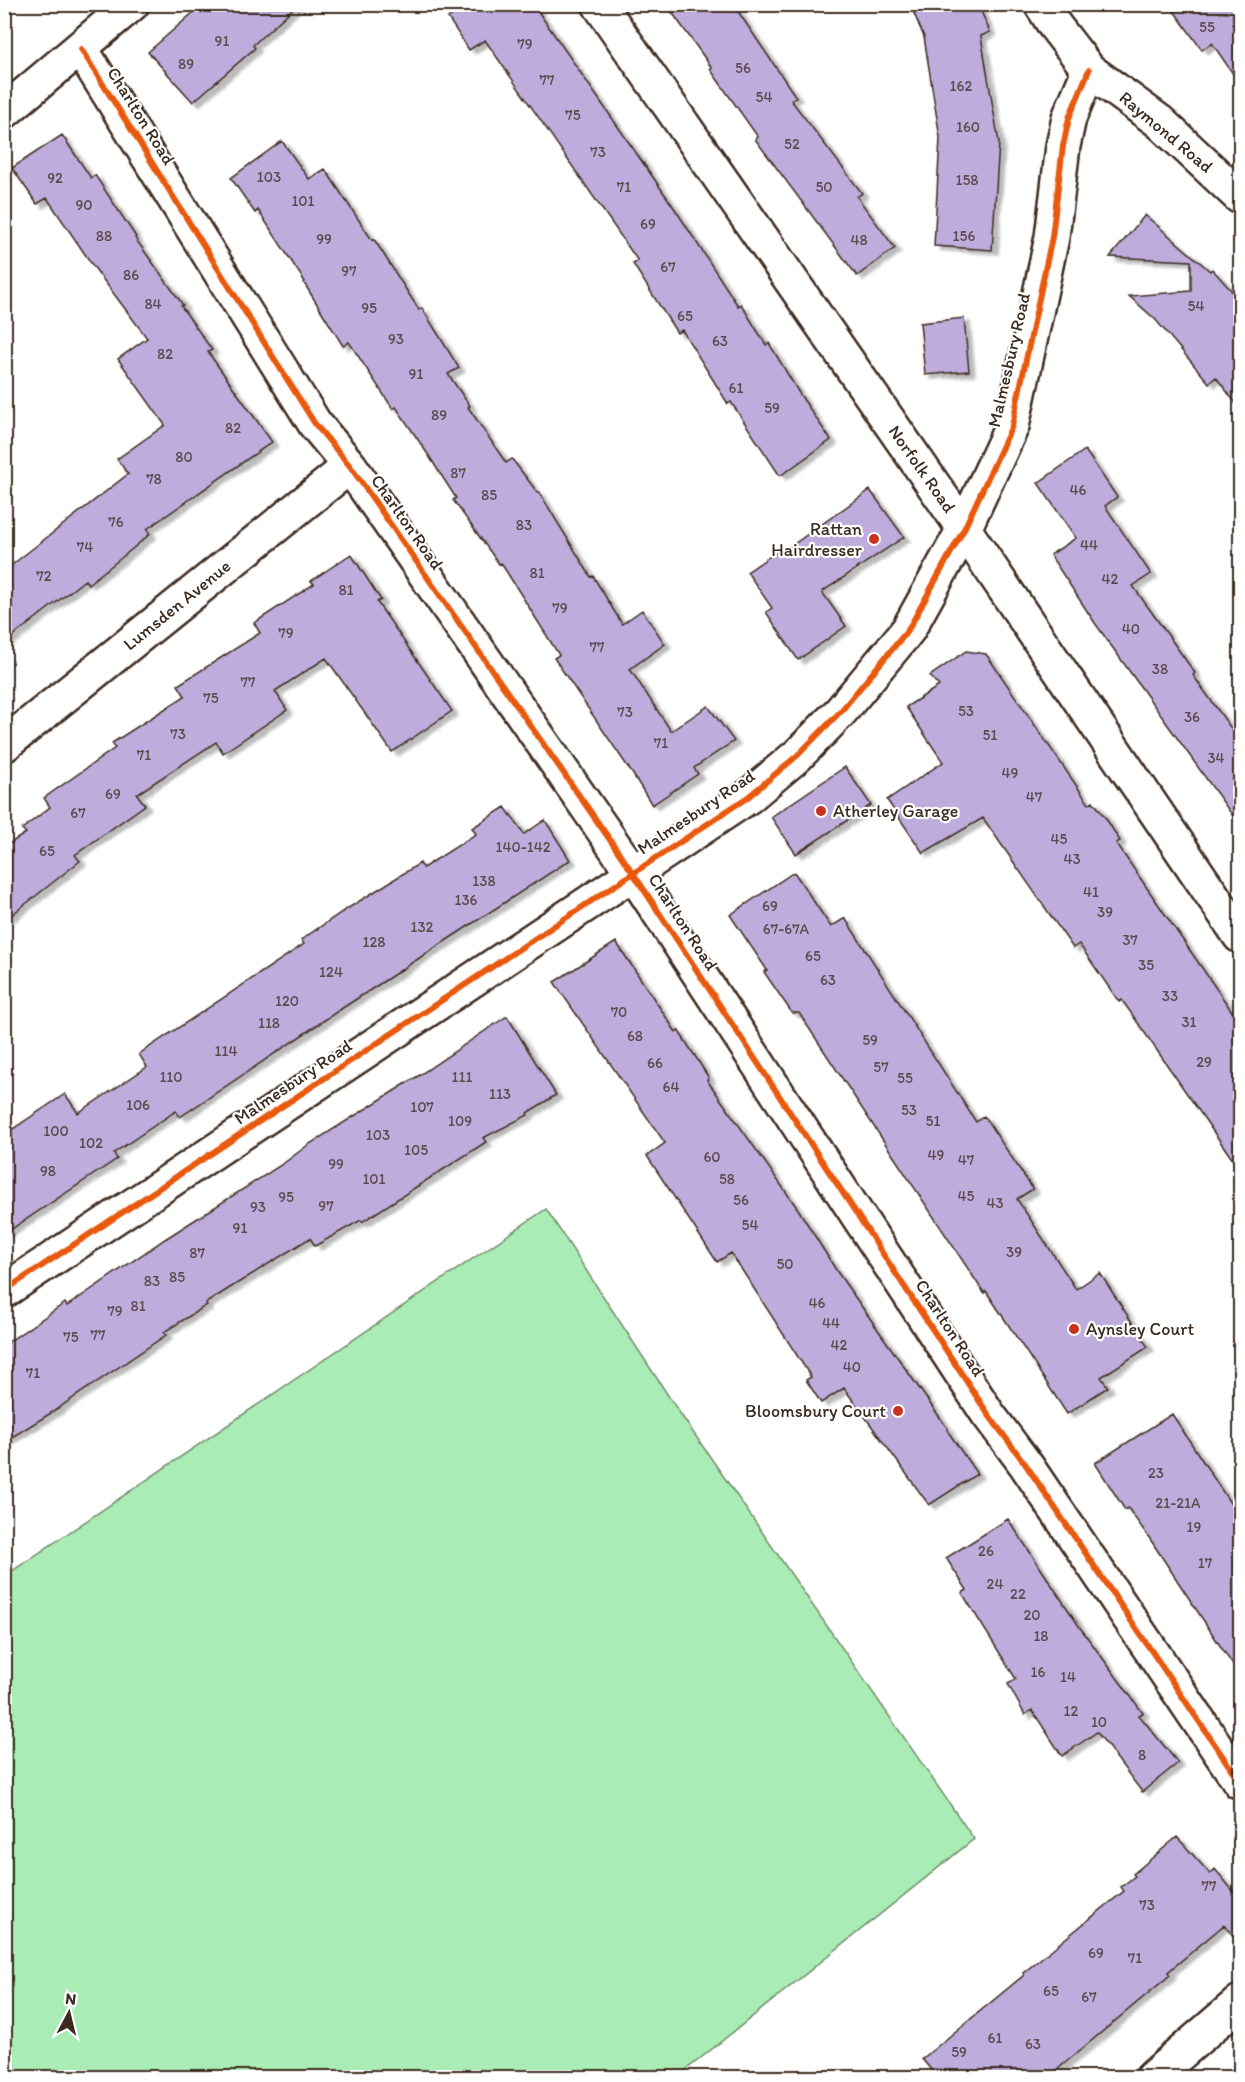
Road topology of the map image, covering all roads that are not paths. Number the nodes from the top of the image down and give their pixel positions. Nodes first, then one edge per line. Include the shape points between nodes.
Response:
1 (132, 4) edge
2 (600, 4) edge
3 (1041, 4) edge
4 (81, 49) junction
5 (1089, 70) junction
6 (4, 112) edge
7 (1240, 197) edge
8 (350, 466) junction
9 (964, 529) junction
10 (4, 745) edge
11 (633, 873) junction
12 (1240, 936) edge
13 (4, 1291) edge
14 (1240, 1782) edge
15 (1240, 2002) edge
16 (1152, 2078) edge

1 - 4 street
2 - 9 street, Norfolk Road
3 - 5 street, Raymond Road
4 - 6 street
4 - 8 street, Charlton Road via 315,424
5 - 7 street, Raymond Road via 1160,122
5 - 9 street, Malmesbury Road via 1069,118 1052,237 1012,426
8 - 10 street, Lumsden Avenue
8 - 11 street, Charlton Road
9 - 11 street, Malmesbury Road via 908,630 834,718 748,797
9 - 12 street, Norfolk Road
11 - 13 street, Malmesbury Road
11 - 14 street, Charlton Road via 988,1414
15 - 16 street

